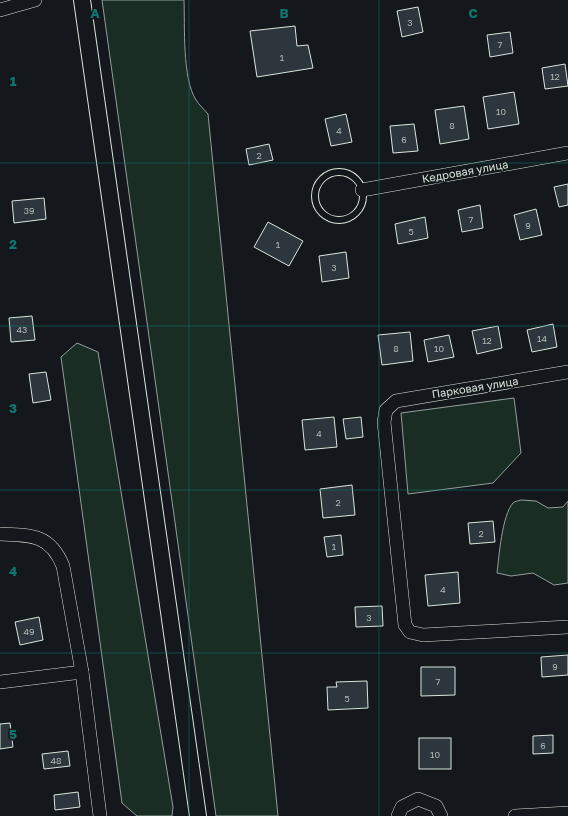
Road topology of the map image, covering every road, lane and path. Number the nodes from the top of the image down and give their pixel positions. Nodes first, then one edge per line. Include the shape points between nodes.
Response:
1 (35, 0) edge
2 (82, 0) edge
3 (0, 10) edge
4 (568, 153) edge
5 (362, 190) junction
6 (568, 372) edge
7 (0, 534) edge
8 (568, 627) edge
9 (82, 672) junction
10 (0, 682) edge
11 (568, 813) edge
12 (100, 816) edge
13 (198, 816) edge
14 (398, 816) edge
15 (441, 816) edge
16 (515, 816) edge

1 - 3 street
2 - 13 street
4 - 5 street, Кедровая улица
5 - 5 lane via 363,198 356,213 345,219 333,220 319,211 316,188 332,173 347,174
6 - 8 street, Парковая улица via 396,401 386,410 384,422 405,625 410,632 424,635
7 - 9 street via 34,536 45,541 58,555 63,566
9 - 10 street
9 - 12 street
11 - 16 street
14 - 15 street via 402,807 418,799 436,806

